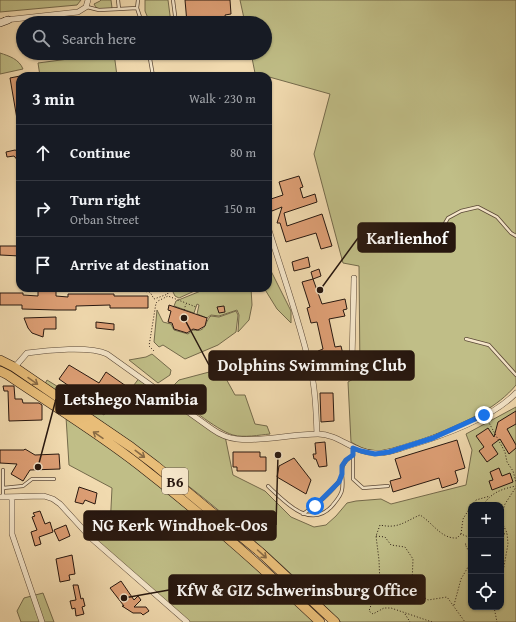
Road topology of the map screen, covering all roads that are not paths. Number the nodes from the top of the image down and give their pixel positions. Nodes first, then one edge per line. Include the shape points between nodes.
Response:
1 (88, 0) edge
2 (118, 0) edge
3 (138, 0) edge
4 (173, 0) edge
5 (86, 7) junction
6 (137, 8) junction
7 (119, 9) junction
8 (45, 16) edge
9 (140, 16) edge
10 (175, 16) edge
11 (16, 19) edge
12 (3, 21) edge
13 (150, 60) edge
14 (152, 72) edge
15 (440, 232) dead end
16 (516, 236) edge
17 (272, 240) edge
18 (354, 278) dead end
19 (466, 339) dead end
20 (0, 360) edge
21 (14, 367) junction
22 (4, 373) edge
23 (516, 374) edge
24 (312, 377) junction
25 (516, 392) edge
26 (317, 434) junction
27 (353, 448) junction
28 (353, 455) junction
29 (3, 470) dead end
30 (342, 474) junction
31 (54, 479) dead end
32 (268, 486) dead end
33 (388, 486) dead end
34 (3, 488) junction
35 (1, 497) edge
36 (12, 497) junction
37 (303, 514) junction
38 (42, 622) edge
39 (187, 622) edge
40 (320, 622) edge
41 (335, 622) edge

1 - 5 street
2 - 7 lane
3 - 6 lane
4 - 10 lane
5 - 7 lane via 99,10
5 - 8 street via 78,12
6 - 7 lane
6 - 9 lane
11 - 12 street
13 - 14 lane
15 - 16 lane via 448,218 461,210 478,207 497,217
17 - 24 street
18 - 24 street via 351,366 342,373
19 - 23 lane via 489,345
20 - 21 highway, B6
21 - 22 street
21 - 26 street via 27,353 62,350 99,351 108,354 225,436 253,439
21 -> 41 highway, B6 via 156,466 260,552
40 -> 22 highway, B6 via 226,536 138,464
24 - 26 street
25 - 27 street via 484,415 433,438 375,454
26 - 27 street via 326,434
27 - 28 lane
28 - 30 lane via 342,466
28 - 33 lane via 354,479 363,488
29 - 34 lane
30 - 37 lane via 339,482
30 - 37 lane via 342,491 328,510 320,515
31 - 34 lane via 34,479 23,486
32 - 37 lane
34 - 35 lane
35 - 36 street
36 - 38 street via 12,534
36 - 39 street via 44,496 53,499 91,538

